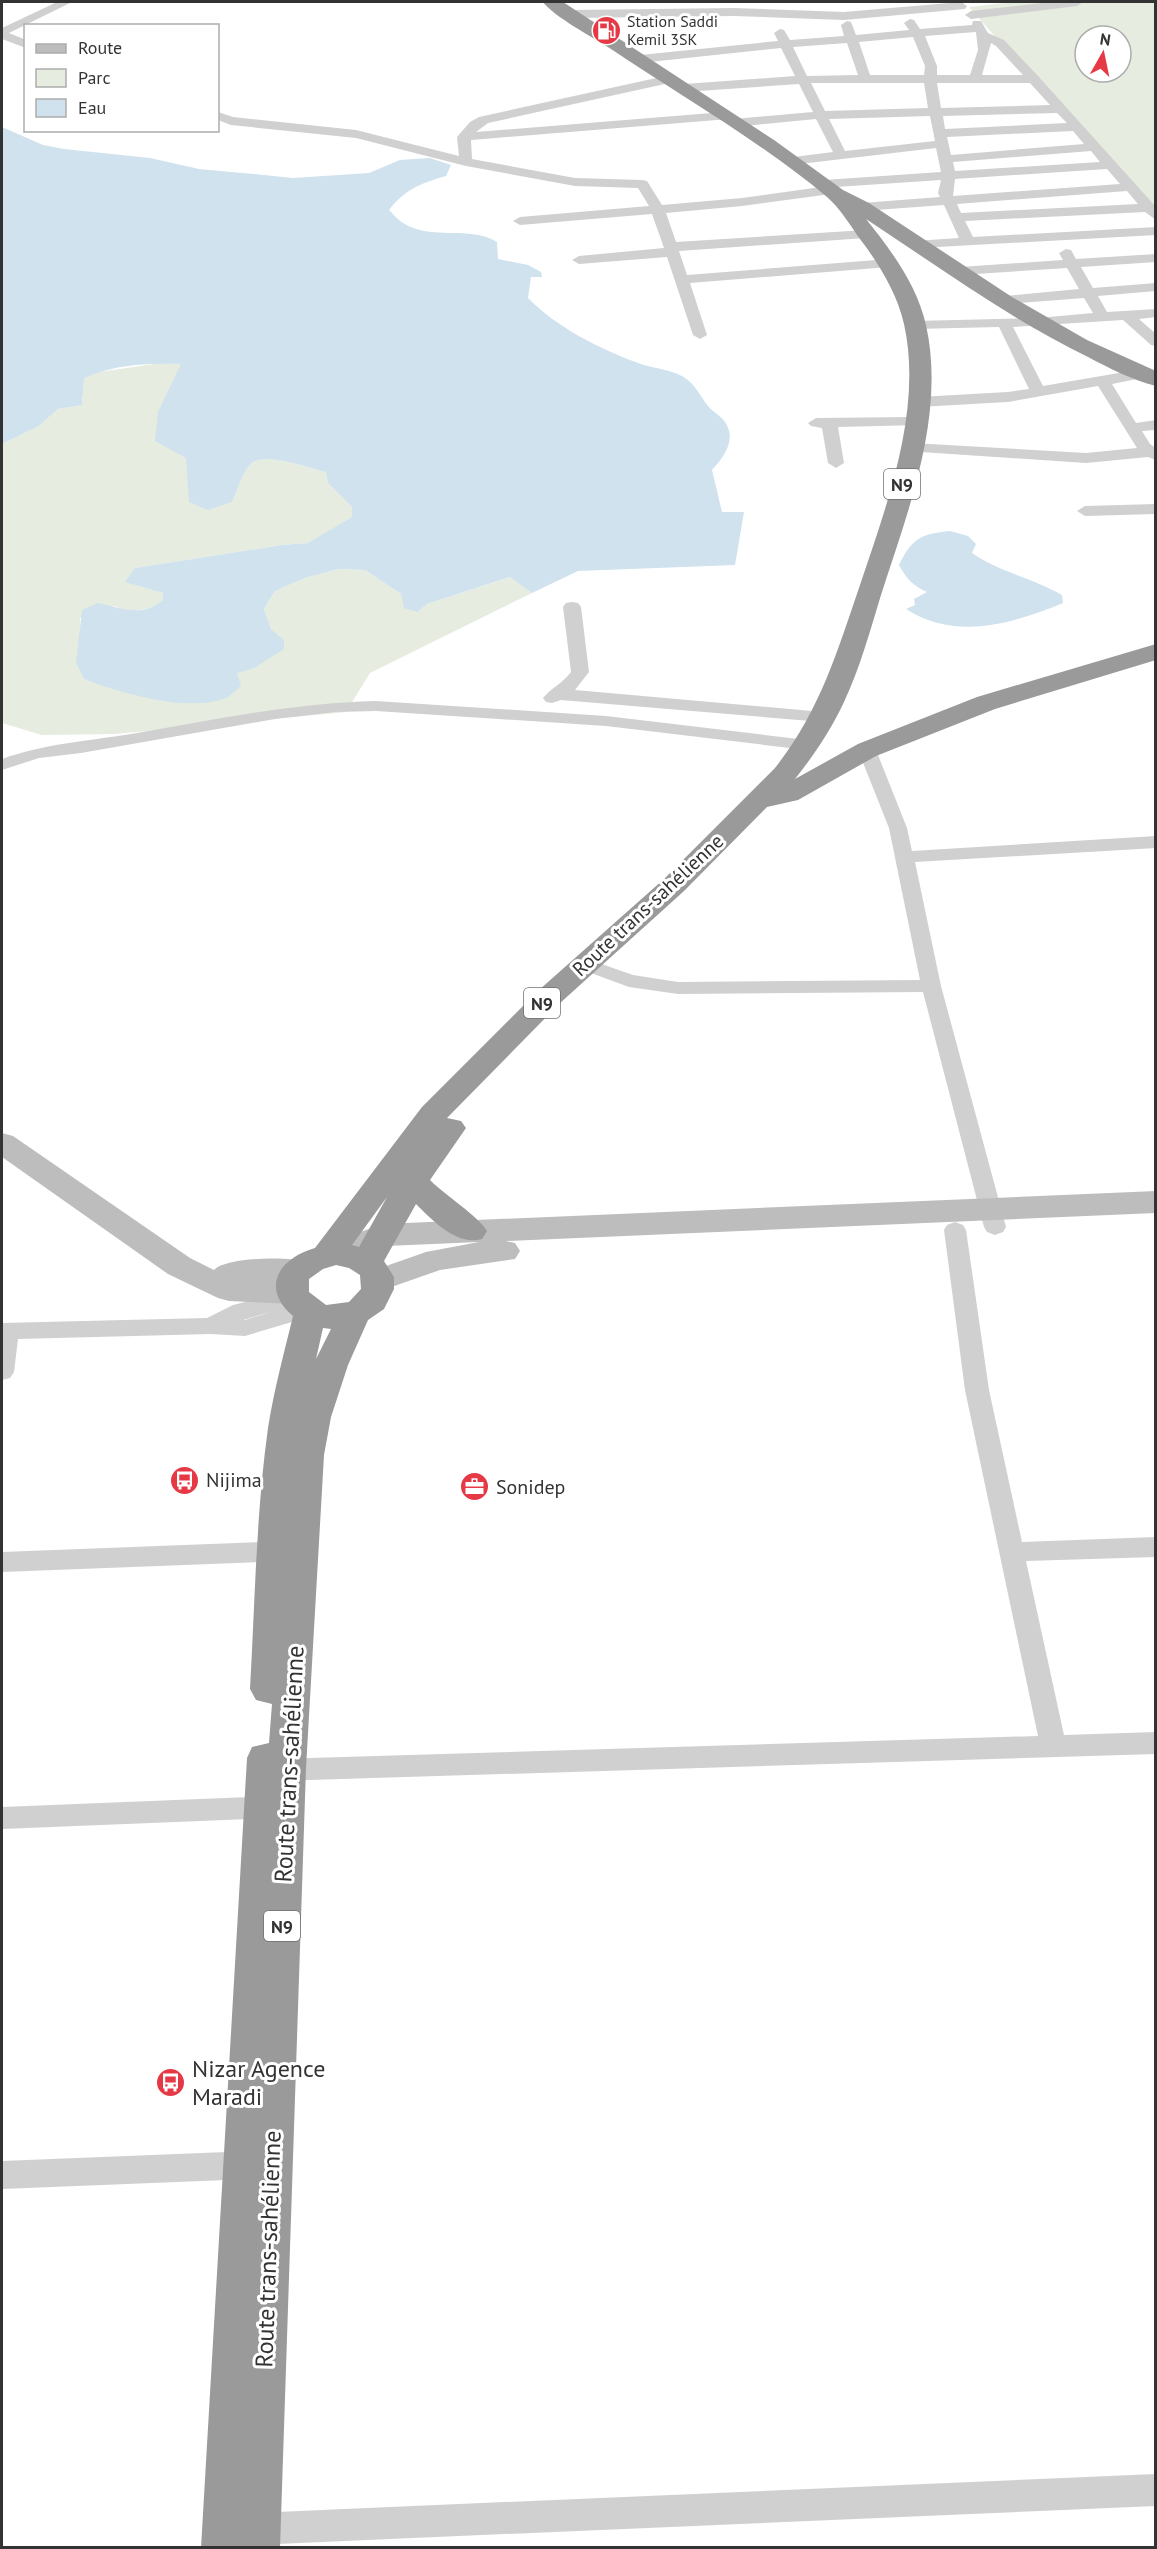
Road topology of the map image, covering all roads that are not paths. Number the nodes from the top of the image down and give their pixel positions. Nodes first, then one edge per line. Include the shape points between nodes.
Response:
1 (66, 2) edge
2 (552, 2) edge
3 (838, 2) edge
4 (1074, 2) edge
5 (959, 4) edge
6 (899, 6) edge
7 (641, 7) edge
8 (769, 8) edge
9 (47, 10) junction
10 (571, 14) junction
11 (971, 15) junction
12 (844, 16) junction
13 (2, 20) edge
14 (983, 32) junction
15 (2, 33) edge
16 (918, 35) junction
17 (852, 40) junction
18 (24, 43) edge
19 (784, 45) junction
20 (640, 59) junction
21 (865, 78) junction
22 (930, 78) junction
23 (975, 78) junction
24 (802, 79) junction
25 (1034, 79) junction
26 (677, 83) junction
27 (1060, 109) junction
28 (935, 112) junction
29 (820, 115) junction
30 (219, 116) edge
31 (729, 120) junction
32 (1076, 128) junction
33 (464, 137) junction
34 (940, 139) junction
35 (1093, 147) junction
36 (840, 154) junction
37 (946, 159) junction
38 (791, 161) junction
39 (466, 162) junction
40 (1110, 165) junction
41 (1012, 171) junction
42 (949, 176) junction
43 (587, 183) junction
44 (1129, 187) junction
45 (830, 189) junction
46 (1028, 194) junction
47 (947, 200) junction
48 (862, 207) junction
49 (658, 210) junction
50 (1152, 212) edge
51 (1041, 213) junction
52 (600, 215) junction
53 (957, 218) junction
54 (520, 221) dead end
55 (1155, 231) edge
56 (866, 234) junction
57 (1056, 238) junction
58 (968, 242) junction
59 (919, 244) junction
60 (671, 250) junction
61 (1155, 258) edge
62 (579, 260) dead end
63 (889, 263) junction
64 (1072, 263) junction
65 (960, 272) junction
66 (680, 280) junction
67 (1155, 287) edge
68 (1088, 293) junction
69 (1006, 300) junction
70 (1155, 314) edge
71 (1126, 315) junction
72 (1102, 317) junction
73 (1038, 322) junction
74 (1004, 323) junction
75 (915, 325) junction
76 (700, 335) dead end
77 (1155, 342) edge
78 (1149, 377) edge
79 (1103, 382) junction
80 (1039, 393) junction
81 (916, 412) junction
82 (1155, 425) edge
83 (1132, 428) junction
84 (912, 448) junction
85 (1152, 454) edge
86 (836, 463) dead end
87 (1155, 508) edge
88 (1085, 511) dead end
89 (572, 607) dead end
90 (1155, 651) edge
91 (558, 694) junction
92 (526, 716) junction
93 (823, 717) junction
94 (807, 745) junction
95 (867, 750) junction
96 (2, 765) edge
97 (774, 790) junction
98 (1155, 842) edge
99 (904, 857) junction
100 (596, 968) junction
101 (932, 986) junction
102 (2, 1143) edge
103 (412, 1182) junction
104 (1155, 1202) edge
105 (992, 1218) junction
106 (1155, 1222) edge
107 (955, 1230) junction
108 (471, 1231) junction
109 (377, 1259) junction
110 (304, 1290) junction
111 (355, 1314) junction
112 (5, 1331) edge
113 (2, 1372) edge
114 (1155, 1547) edge
115 (288, 1551) junction
116 (1011, 1552) junction
117 (2, 1562) edge
118 (1155, 1743) edge
119 (1053, 1746) junction
120 (276, 1788) junction
121 (2, 1818) edge
122 (258, 2165) junction
123 (2, 2175) edge
124 (1155, 2490) edge
125 (241, 2538) edge

1 - 9 street
2 - 10 highway
3 - 12 street
4 - 11 street
5 - 6 street
5 - 11 street
6 - 12 street
6 - 16 street
7 - 8 street
7 - 10 street
8 - 12 street
8 - 19 street
9 - 13 street
9 - 15 street
10 - 20 highway
11 - 14 street
12 - 17 street
14 - 16 street
14 - 23 street
14 - 25 street via 1000,43
15 - 18 street
16 - 17 street
16 - 22 street via 931,66
17 - 19 street
17 - 21 street
19 - 20 street
19 - 24 street
20 - 26 highway
21 - 22 street
21 - 24 street
22 - 23 street
22 - 28 street
23 - 25 street
24 - 26 street
24 - 29 street
25 - 27 street
26 - 31 highway
26 - 33 street via 484,120
27 - 28 street
27 - 32 street
28 - 29 street
28 - 34 street
29 - 31 street
29 - 36 street
30 - 39 street via 231,121 356,134
31 - 33 street
31 - 38 highway
32 - 34 street
32 - 35 street
33 - 39 street
34 - 36 street
34 - 37 street
35 - 37 street
35 - 40 street
36 - 38 street
37 - 42 street
38 - 45 highway
39 - 43 street
40 - 41 street
40 - 44 street
41 - 42 street
41 - 46 street
42 - 45 street
42 - 47 street
43 - 49 street via 642,184
43 - 52 street
44 - 46 street
44 - 50 street
45 - 48 highway
45 - 49 street
45 - 56 highway, Route trans-sahélienne / N9
46 - 47 street
46 - 51 street
47 - 48 street
47 - 53 street
48 - 59 highway
49 - 52 street
49 - 60 street
50 - 51 street
51 - 53 street
51 - 57 street
52 - 54 street
53 - 58 street
55 - 57 street
56 - 60 street
56 - 63 highway, Route trans-sahélienne / N9
57 - 58 street
57 - 64 street
58 - 59 street
59 - 65 highway
60 - 62 street
60 - 66 street
61 - 64 street
63 - 66 street
63 - 75 highway, Route trans-sahélienne / N9
64 - 65 street
64 - 68 street
65 - 69 highway
66 - 76 street
67 - 68 street
68 - 69 street
68 - 72 street
69 - 73 highway
70 - 71 street
71 - 72 street
71 - 77 street
72 - 73 street
73 - 74 street
73 - 78 highway
74 - 75 street
74 - 80 street
75 - 81 highway, Route trans-sahélienne / N9 via 919,361
78 - 79 street
79 - 80 street
79 - 83 street
80 - 81 street
81 - 84 highway, Route trans-sahélienne / N9
81 - 86 street via 823,423
82 - 83 street
83 - 85 street
84 - 85 street via 1086,458
84 - 93 highway, Route trans-sahélienne / N9 via 845,668
87 - 88 street
89 - 91 street via 580,672 577,680
90 - 95 highway, Route trans-sahélienne / N9 via 986,703
91 - 92 street
91 - 93 street
92 - 94 street via 660,726
92 - 96 street via 376,706 311,709 36,753
93 - 94 highway, Route trans-sahélienne / N9
94 - 97 highway, Route trans-sahélienne / N9
95 - 97 highway, Route trans-sahélienne / N9
95 - 99 street via 898,828
97 - 100 highway, Route trans-sahélienne / N9 via 685,899
98 - 99 street
99 - 101 street
100 - 101 street via 644,984 678,988
100 - 103 highway, Route trans-sahélienne / N9 via 440,1140
100 - 110 highway, Route trans-sahélienne / N9 via 549,996 433,1114
101 - 105 street
102 - 110 street via 179,1266 206,1280 229,1290
103 - 108 highway
103 - 109 highway, Route trans-sahélienne / N9
104 - 105 street
105 - 106 street
105 - 107 street
105 - 108 street
107 - 109 street
107 - 116 street via 976,1390
108 - 109 street
109 - 110 highway via 347,1255
109 - 111 highway, Route trans-sahélienne / N9 via 380,1290 375,1299
110 - 111 highway via 333,1317
110 - 112 street via 245,1328
110 - 115 highway, Route trans-sahélienne / N9 via 284,1443
111 - 115 highway, Route trans-sahélienne / N9 via 330,1364 310,1425
112 - 113 street
114 - 116 street
115 - 117 street
115 - 120 highway, Route trans-sahélienne / N9
116 - 119 street
118 - 119 street
119 - 120 street
120 - 121 street
120 - 122 highway, Route trans-sahélienne / N9
122 - 123 street
122 - 125 highway, Route trans-sahélienne / N9
124 - 125 street

